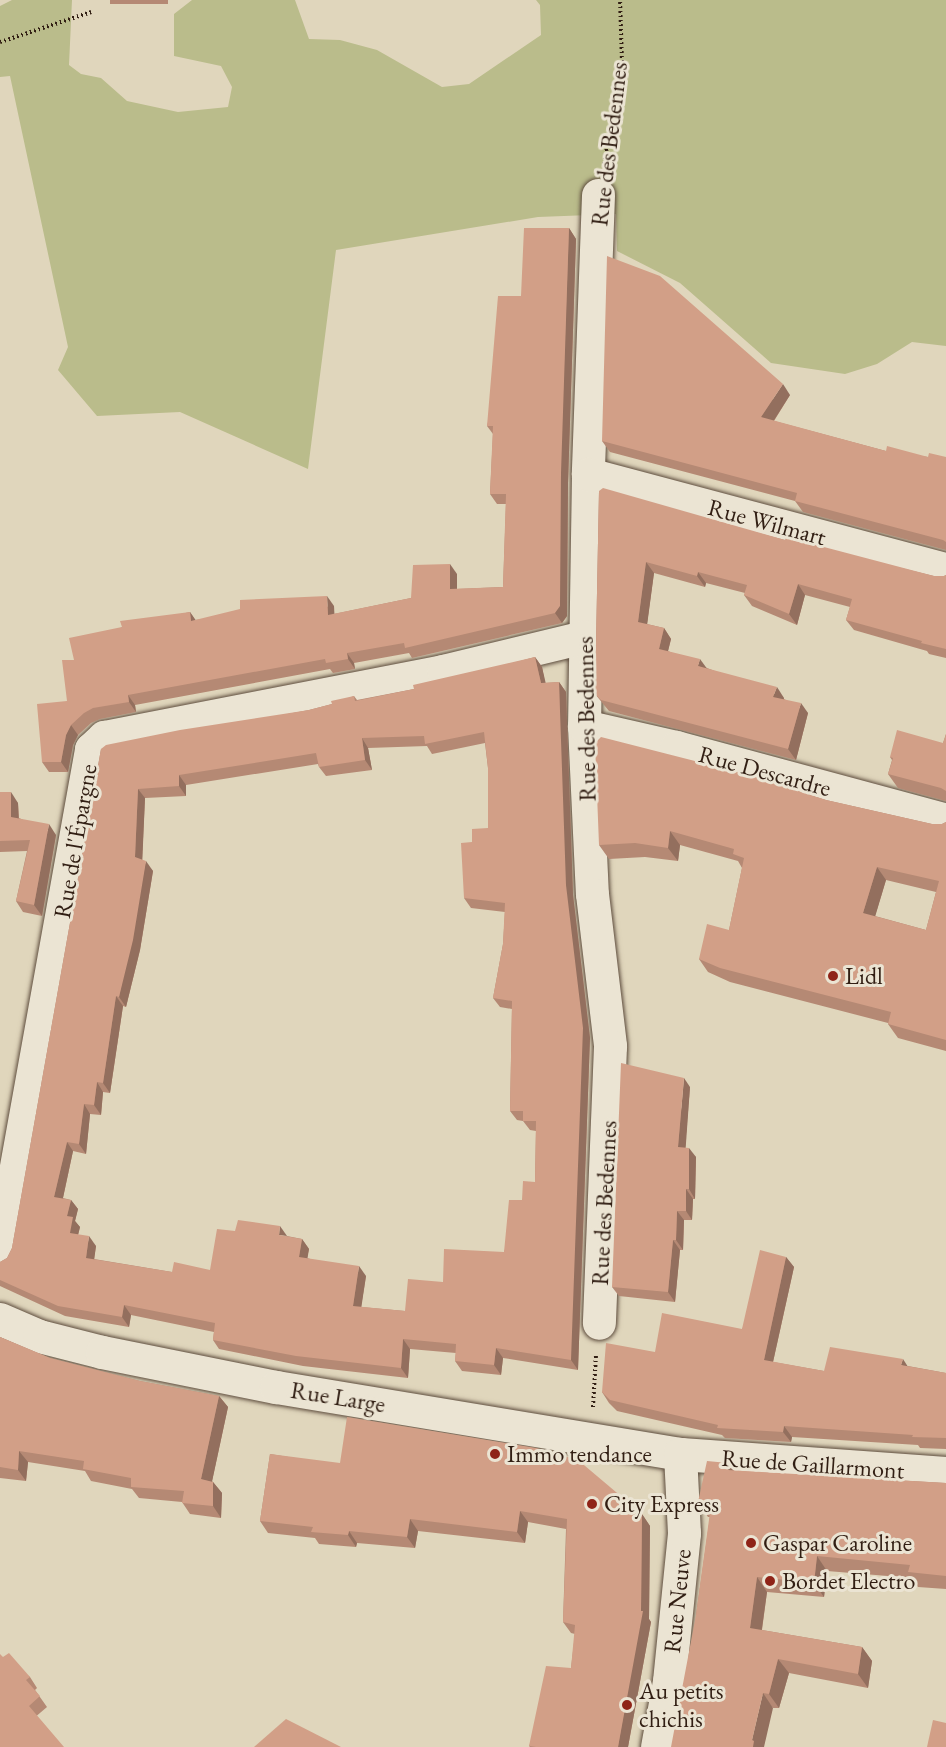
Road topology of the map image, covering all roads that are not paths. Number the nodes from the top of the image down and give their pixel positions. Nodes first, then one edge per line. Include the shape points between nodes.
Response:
1 (598, 195) road end
2 (588, 474) junction
3 (946, 569) edge
4 (584, 637) junction
5 (584, 726) junction
6 (946, 820) edge
7 (0, 1255) edge
8 (0, 1319) edge
9 (599, 1323) road end
10 (680, 1454) junction
11 (946, 1473) edge
12 (657, 1747) edge

1 - 2 street, Rue des Bedennes
2 - 3 street, Rue Wilmart
2 - 4 street, Rue des Bedennes
4 - 5 street, Rue des Bedennes
4 - 7 street, Rue de l'Épargne via 443,671 104,737 91,749
5 - 6 street, Rue Descardre
5 - 9 street, Rue des Bedennes via 592,894 610,1046
8 - 10 street, Rue Large via 39,1336 102,1352 276,1387
10 - 11 street, Rue de Gaillarmont
10 - 12 street, Rue Neuve via 684,1533 669,1681

